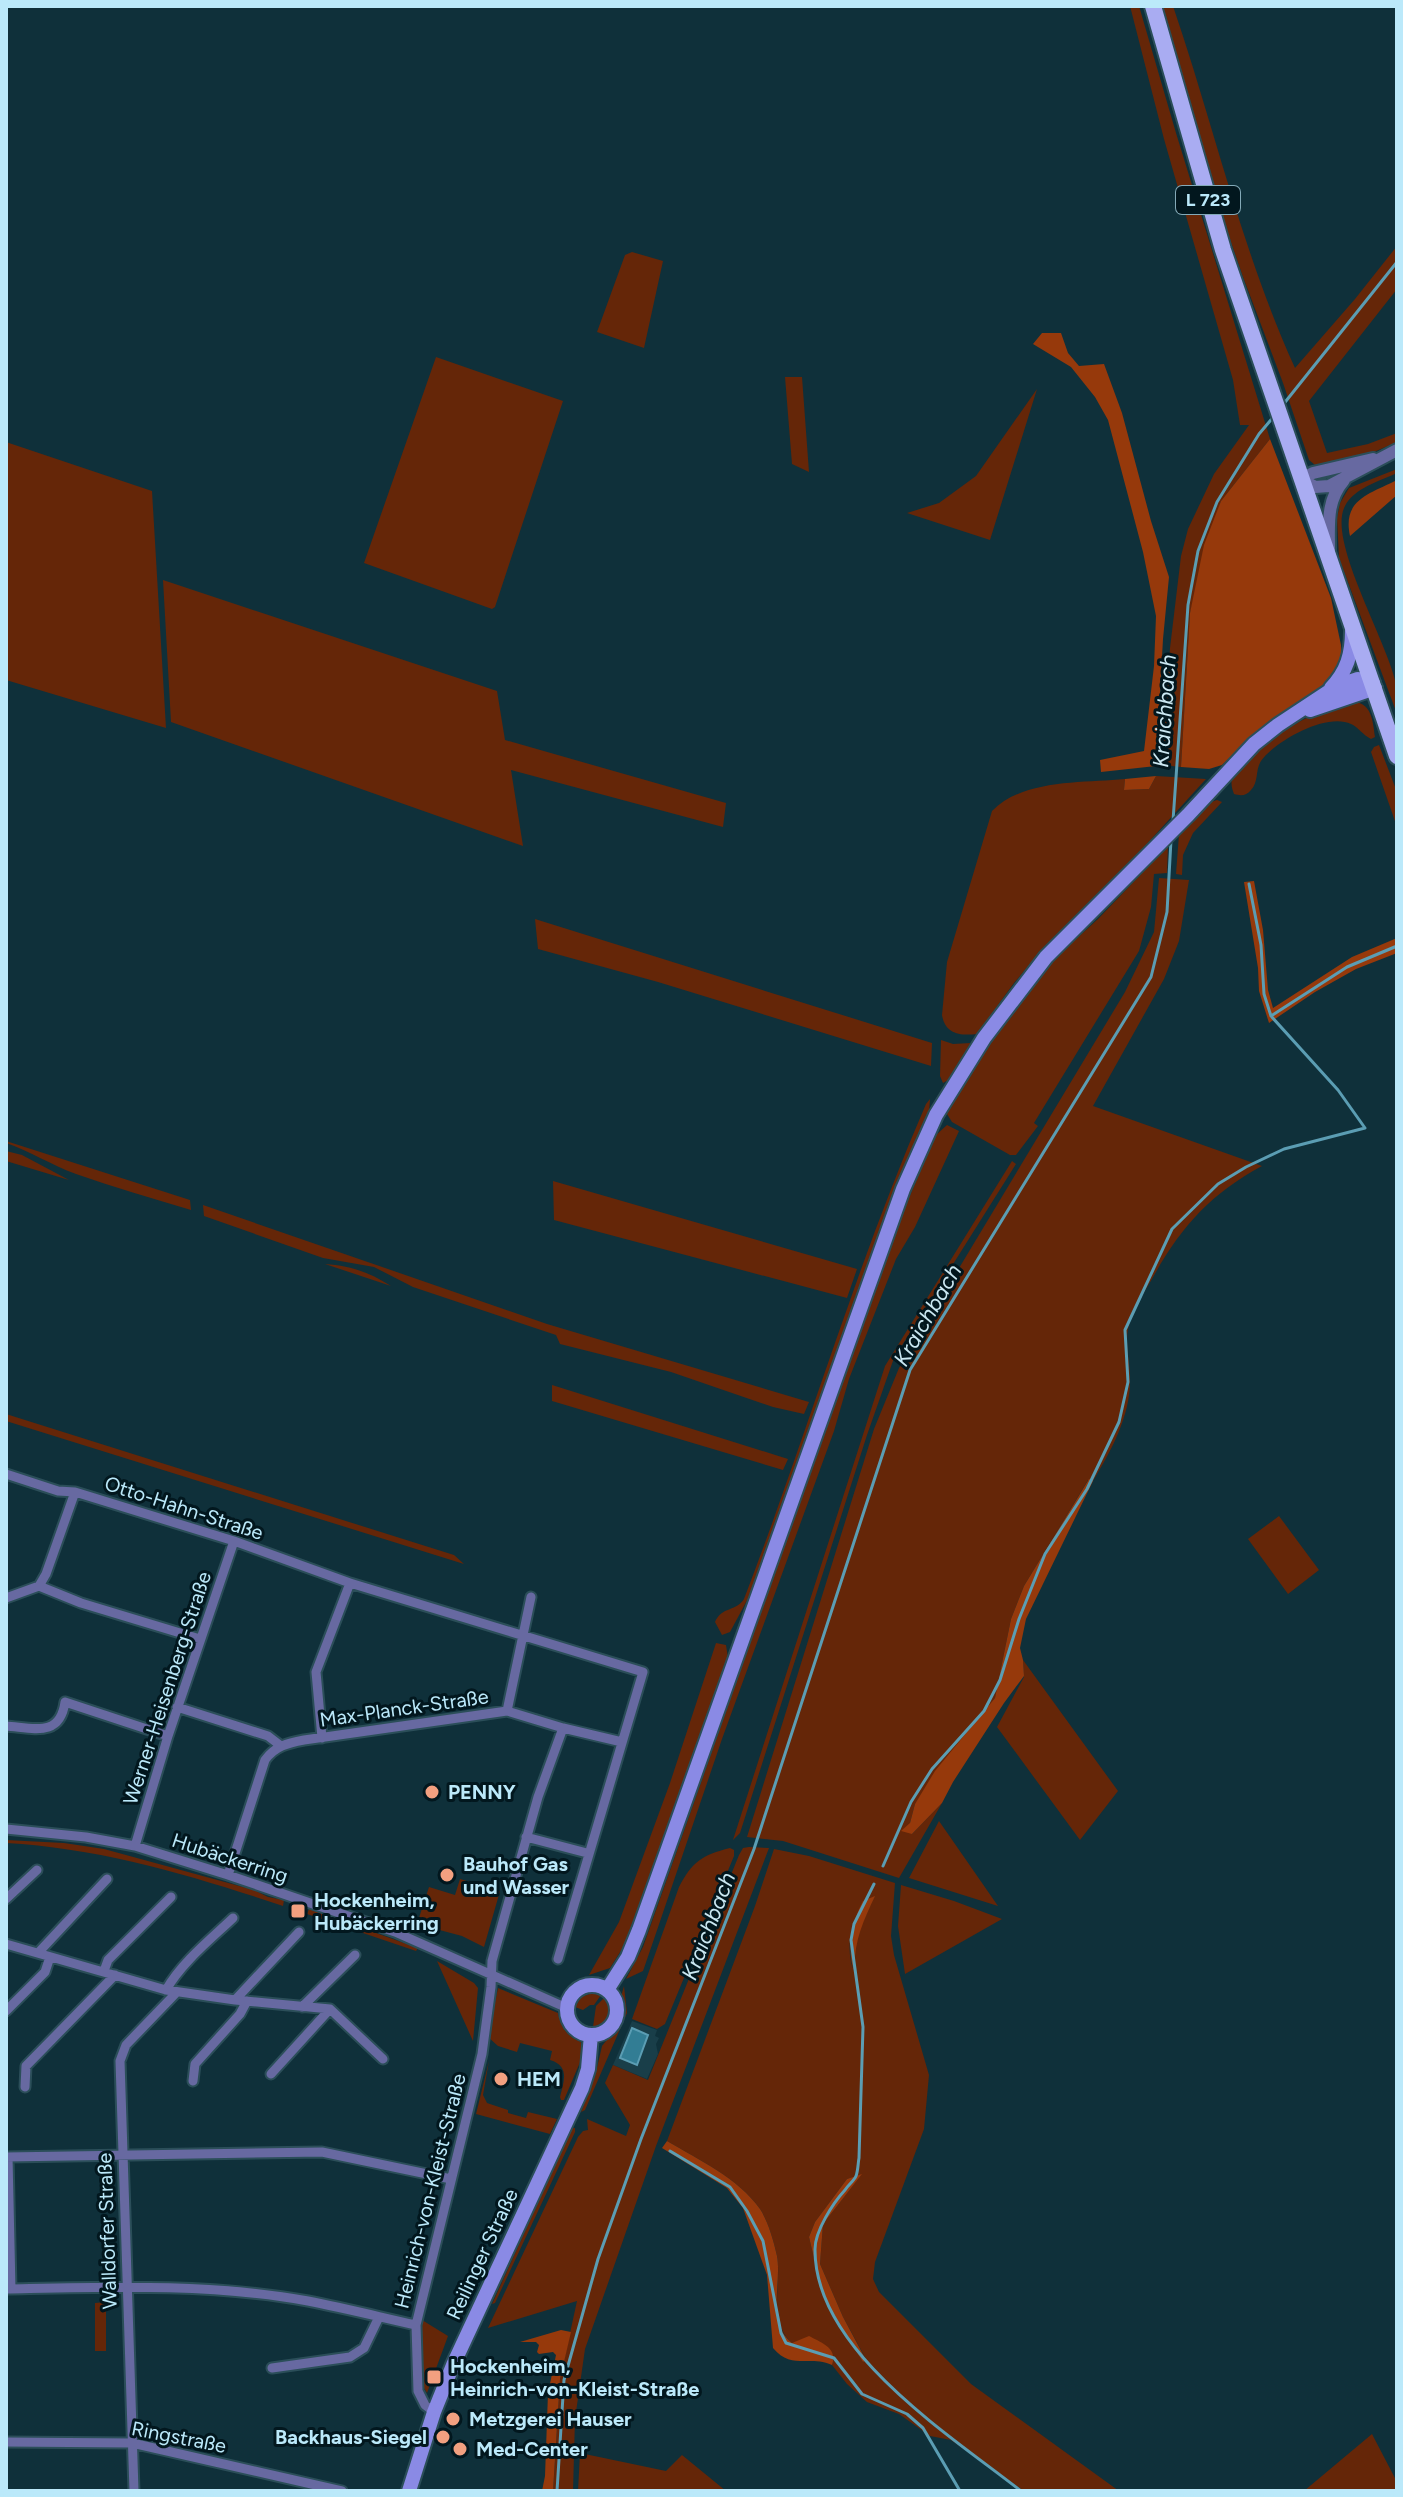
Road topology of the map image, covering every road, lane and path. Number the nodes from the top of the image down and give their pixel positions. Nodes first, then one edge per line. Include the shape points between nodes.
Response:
1 (1153, 6) edge
2 (1397, 450) edge
3 (1384, 456) junction
4 (1301, 479) junction
5 (1344, 479) junction
6 (1329, 557) junction
7 (1352, 627) junction
8 (1374, 685) junction
9 (1329, 690) junction
10 (1291, 716) junction
11 (1397, 756) edge
12 (6, 1474) edge
13 (75, 1492) junction
14 (234, 1541) junction
15 (350, 1583) junction
16 (39, 1586) junction
17 (531, 1597) dead end
18 (6, 1598) edge
19 (523, 1636) junction
20 (200, 1639) junction
21 (177, 1707) junction
22 (507, 1711) junction
23 (6, 1726) edge
24 (563, 1728) junction
25 (168, 1736) junction
26 (322, 1738) junction
27 (622, 1742) junction
28 (281, 1746) junction
29 (6, 1829) edge
30 (526, 1837) junction
31 (135, 1846) junction
32 (587, 1853) junction
33 (37, 1870) dead end
34 (228, 1875) junction
35 (107, 1879) dead end
36 (171, 1897) dead end
37 (6, 1899) edge
38 (233, 1918) dead end
39 (299, 1932) dead end
40 (6, 1944) edge
41 (38, 1953) junction
42 (355, 1955) dead end
43 (50, 1957) junction
44 (558, 1959) dead end
45 (104, 1971) junction
46 (491, 1974) junction
47 (115, 1975) junction
48 (166, 1990) junction
49 (607, 1990) junction
50 (177, 1992) junction
51 (235, 2000) junction
52 (247, 2001) junction
53 (302, 2007) junction
54 (567, 2008) junction
55 (330, 2009) junction
56 (6, 2011) edge
57 (591, 2035) junction
58 (383, 2059) dead end
59 (271, 2074) dead end
60 (193, 2081) dead end
61 (25, 2087) dead end
62 (122, 2156) junction
63 (7, 2157) edge
64 (451, 2179) junction
65 (9, 2289) edge
66 (127, 2289) junction
67 (379, 2317) junction
68 (416, 2325) junction
69 (272, 2368) dead end
70 (434, 2412) junction
71 (6, 2442) edge
72 (132, 2443) junction
73 (134, 2491) edge
74 (342, 2491) edge
75 (409, 2491) edge

1 - 4 main road, L 723 via 1223,250
2 - 3 street
3 - 4 street
3 - 5 street
4 - 5 street via 1322,488
4 - 6 main road, L 723
5 - 6 street via 1329,507
6 - 7 main road, L 723
7 - 8 main road, L 723
7 - 9 main road via 1350,658
8 - 9 main road via 1353,680
8 - 10 main road
8 - 11 main road, L 723
9 - 10 main road
10 - 49 main road via 1254,744 1046,957 984,1038 936,1115 898,1203 639,1930
12 - 13 street, Otto-Hahn-Straße
13 - 14 street, Otto-Hahn-Straße
13 - 16 street
14 - 15 street, Otto-Hahn-Straße
14 - 20 street, Werner-Heisenberg-Straße
15 - 19 street, Otto-Hahn-Straße
15 - 26 street via 316,1672
16 - 18 street
16 - 20 street
17 - 19 street
19 - 22 street
19 - 27 street, Otto-Hahn-Straße via 643,1672
20 - 21 street, Werner-Heisenberg-Straße
21 - 25 street, Werner-Heisenberg-Straße
21 - 28 street via 268,1736
22 - 24 street, Max-Planck-Straße
22 - 26 street, Max-Planck-Straße
23 - 25 street via 50,1727 59,1722 65,1702
24 - 27 street, Max-Planck-Straße
24 - 30 street
25 - 31 street, Werner-Heisenberg-Straße
26 - 28 street, Max-Planck-Straße
27 - 32 street
28 - 34 street via 265,1760
29 - 31 street, Hubäckerring
30 - 32 street
30 - 46 street
31 - 34 street, Hubäckerring
32 - 44 street
33 - 37 street
34 - 46 street, Hubäckerring via 395,1932
35 - 41 street
36 - 45 street via 108,1960
38 - 48 street
39 - 51 street
40 - 41 street
41 - 43 street
42 - 53 street
43 - 45 street
43 - 56 street via 45,1972
45 - 47 street
46 - 54 street, Hubäckerring
46 - 64 street, Heinrich-von-Kleist-Straße via 483,2051
47 - 48 street
47 - 61 street via 26,2066
48 - 50 street
49 - 54 main road via 582,1987
49 - 57 main road via 615,2000 615,2018 604,2032
50 - 51 street
50 - 62 street, Walldorfer Straße via 121,2055
51 - 52 street
52 - 53 street
52 - 60 street via 195,2064
53 - 55 street
54 - 57 main road via 573,2027
55 - 58 street
55 - 59 street
57 - 70 main road, Reilinger Straße via 582,2088
62 - 63 street
62 - 64 street via 322,2152
62 - 66 street, Walldorfer Straße
63 - 65 street
64 - 68 street, Heinrich-von-Kleist-Straße
65 - 66 street
66 - 67 street via 250,2294
66 - 72 street, Walldorfer Straße
67 - 68 street
67 - 69 street via 364,2348 350,2357
68 - 70 street, Heinrich-von-Kleist-Straße via 418,2391
70 - 75 main road, Reilinger Straße
71 - 72 street, Ringstraße
72 - 73 street, Walldorfer Straße
72 - 74 street, Ringstraße

